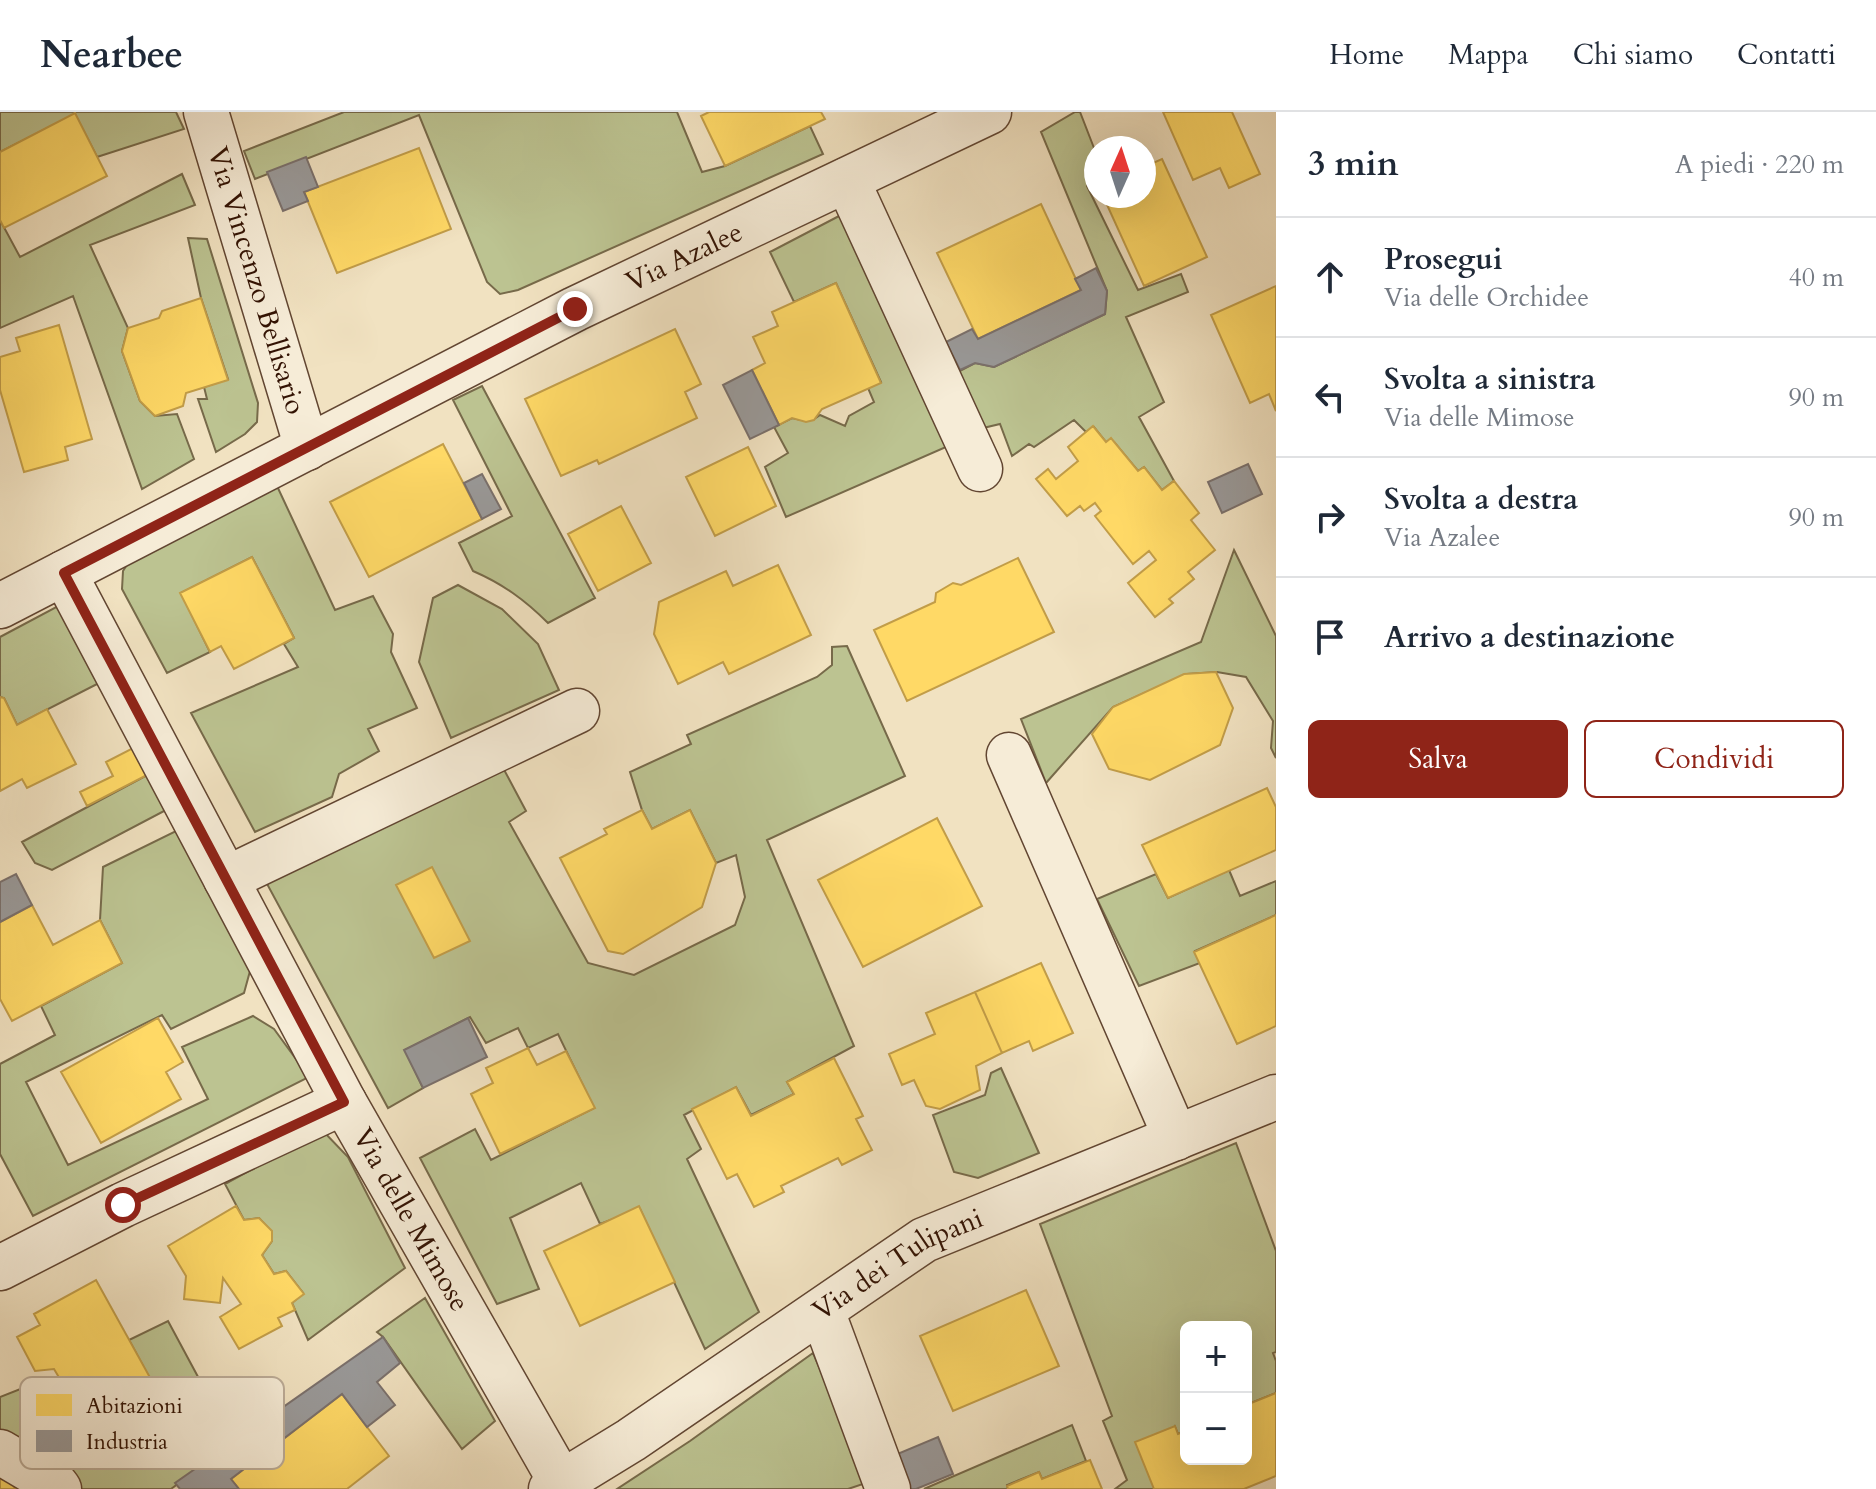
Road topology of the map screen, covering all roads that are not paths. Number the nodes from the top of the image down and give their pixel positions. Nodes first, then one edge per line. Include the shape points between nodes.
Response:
1 (206, 112) edge
2 (989, 112) edge
3 (847, 180) junction
4 (307, 448) junction
5 (980, 469) dead end
6 (64, 573) junction
7 (0, 606) edge
8 (577, 711) dead end
9 (1009, 755) dead end
10 (226, 879) junction
11 (1276, 1097) edge
12 (344, 1102) junction
13 (1176, 1138) junction
14 (0, 1268) edge
15 (822, 1311) junction
16 (0, 1452) edge
17 (20, 1464) edge
18 (29, 1469) edge
19 (556, 1486) edge
20 (59, 1489) edge
21 (888, 1489) edge

1 - 4 street, Via Vincenzo Bellisario
2 - 3 street, Via Azalee
3 - 4 street, Via Azalee via 575,309
3 - 5 street
4 - 6 street, Via Azalee
6 - 7 street, Via Azalee
6 - 10 street, Via delle Mimose
8 - 10 street
9 - 13 street
10 - 12 street, Via delle Mimose
11 - 13 street, Via dei Tulipani
12 - 14 street
12 - 19 street, Via delle Mimose
13 - 15 street, Via dei Tulipani via 924,1240
15 - 19 street, Via dei Tulipani
15 - 21 street
16 - 17 street
18 - 20 street

